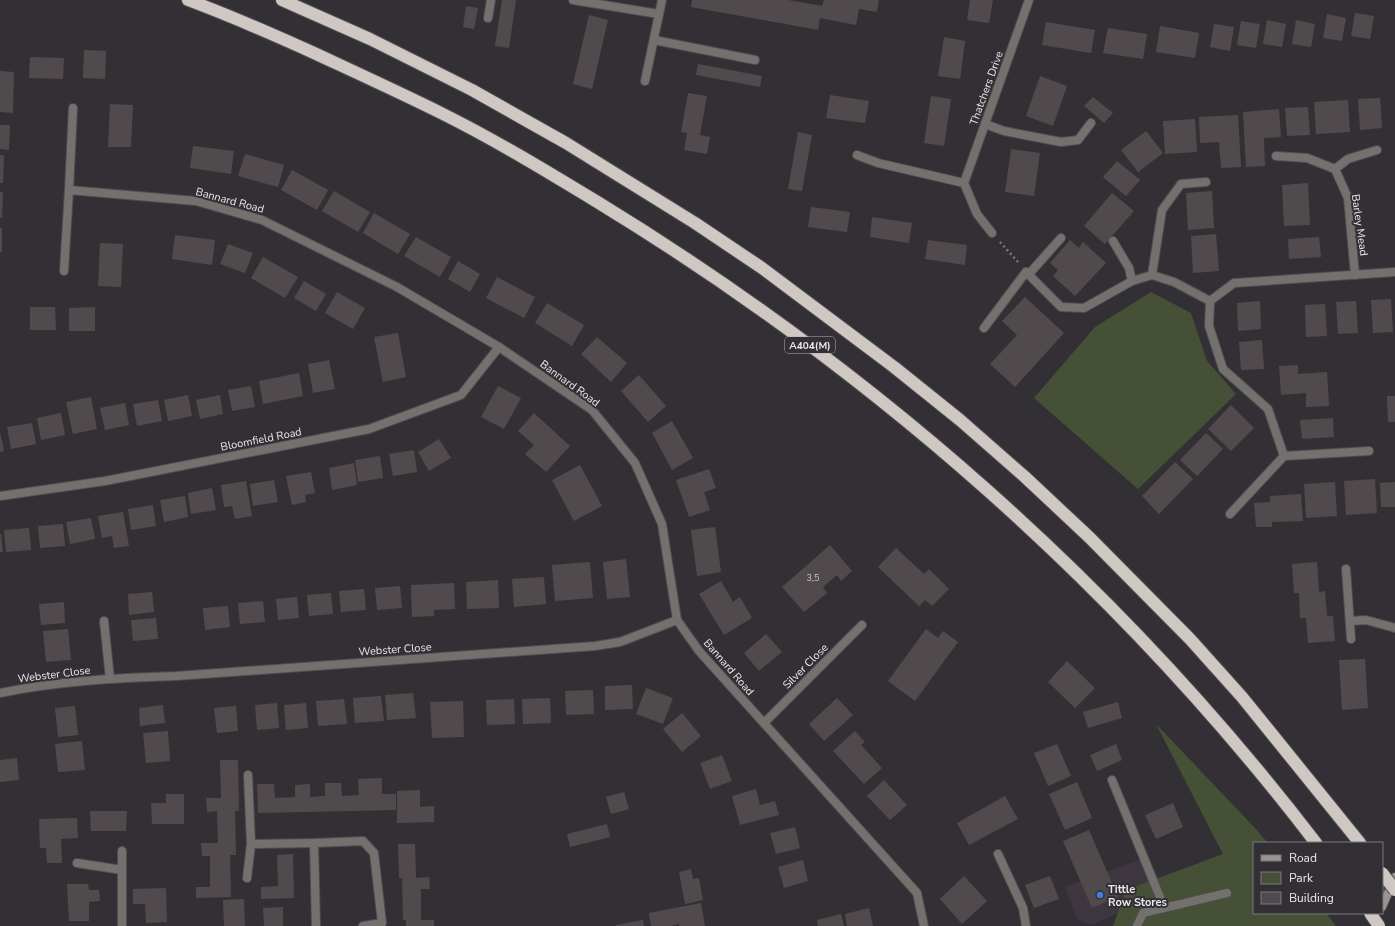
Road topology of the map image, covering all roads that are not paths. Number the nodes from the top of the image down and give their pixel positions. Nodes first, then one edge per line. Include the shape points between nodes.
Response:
1 (188, 0) edge
2 (282, 0) edge
3 (491, 0) edge
4 (573, 0) edge
5 (662, 0) edge
6 (1029, 0) edge
7 (659, 14) junction
8 (488, 18) dead end
9 (654, 40) junction
10 (756, 60) dead end
11 (645, 81) dead end
12 (73, 108) dead end
13 (1091, 123) dead end
14 (985, 124) junction
15 (1377, 150) dead end
16 (856, 155) dead end
17 (1276, 156) dead end
18 (1335, 169) junction
19 (1206, 182) dead end
20 (964, 183) junction
21 (69, 190) junction
22 (992, 233) road end
23 (1061, 238) dead end
24 (1114, 241) dead end
25 (64, 271) dead end
26 (1395, 272) edge
27 (1028, 273) junction
28 (1152, 275) junction
29 (1355, 275) junction
30 (1132, 280) junction
31 (1210, 301) junction
32 (984, 328) dead end
33 (499, 346) junction
34 (1369, 451) dead end
35 (1284, 456) junction
36 (0, 496) edge
37 (1230, 514) dead end
38 (1346, 568) dead end
39 (677, 620) junction
40 (104, 621) dead end
41 (1350, 621) junction
42 (862, 625) dead end
43 (1395, 628) edge
44 (1352, 639) dead end
45 (110, 679) junction
46 (0, 693) edge
47 (764, 723) junction
48 (248, 775) dead end
49 (1112, 780) dead end
50 (1356, 838) edge
51 (1315, 842) edge
52 (251, 844) junction
53 (314, 844) junction
54 (122, 851) dead end
55 (998, 854) dead end
56 (78, 864) dead end
57 (122, 870) junction
58 (1383, 874) edge
59 (1395, 877) edge
60 (247, 878) dead end
61 (1395, 890) edge
62 (1227, 893) dead end
63 (1383, 905) edge
64 (1164, 907) junction
65 (1371, 914) edge
66 (1379, 914) edge
67 (122, 926) edge
68 (316, 926) edge
69 (363, 926) edge
70 (924, 926) edge
71 (1026, 926) edge
72 (1136, 926) edge
73 (1374, 926) edge
74 (1379, 926) edge

1 - 51 highway, A404(M) via 366,76 533,163 645,232 805,341 950,457 1027,525 1101,597 1213,717 1268,781
2 - 50 highway, A404(M) via 377,42 472,90 566,143 689,219 762,268 894,367 1025,477 1185,633 1242,697
3 - 8 street
4 - 7 street
5 - 7 street
6 - 14 street, Thatchers Drive
7 - 9 street
9 - 10 street
9 - 11 street
12 - 21 street
13 - 14 street via 1078,140 1061,142 1004,131
14 - 20 street, Thatchers Drive
15 - 18 street via 1348,159
16 - 20 street via 878,163
17 - 18 street via 1307,158
18 - 29 street, Barley Mead via 1348,198
19 - 28 street via 1181,184 1162,210
20 - 22 street via 977,214
21 - 25 street
21 - 33 street, Bannard Road via 196,201 262,220 397,287
23 - 27 street
24 - 30 street via 1129,268
26 - 29 street
27 - 30 street via 1061,307 1084,308
27 - 32 street
28 - 30 street
28 - 31 street via 1174,282
29 - 31 street via 1234,283
31 - 35 street via 1208,326 1223,369 1268,409
33 - 36 street, Bloomfield Road via 461,395 369,429 105,481
33 - 39 street, Bannard Road via 592,410 636,463 662,524
34 - 35 street
35 - 37 street
38 - 41 street
39 - 45 street, Webster Close via 620,642 595,646
39 - 47 street, Bannard Road via 699,651
40 - 45 street
41 - 43 street via 1366,620
41 - 44 street
42 - 47 street, Silver Close
45 - 46 street, Webster Close via 22,688
47 - 70 street, Bannard Road via 917,893
48 - 52 street
49 - 64 street
52 - 53 street
52 - 60 street
53 - 68 street
53 - 69 street via 363,841 374,853 382,923
54 - 57 street
55 - 71 street via 1023,908
56 - 57 street
57 - 67 street
58 - 61 highway, bridge
59 - 63 street
62 - 64 street
64 - 72 street via 1143,913
65 - 74 highway, bridge
66 - 73 street

